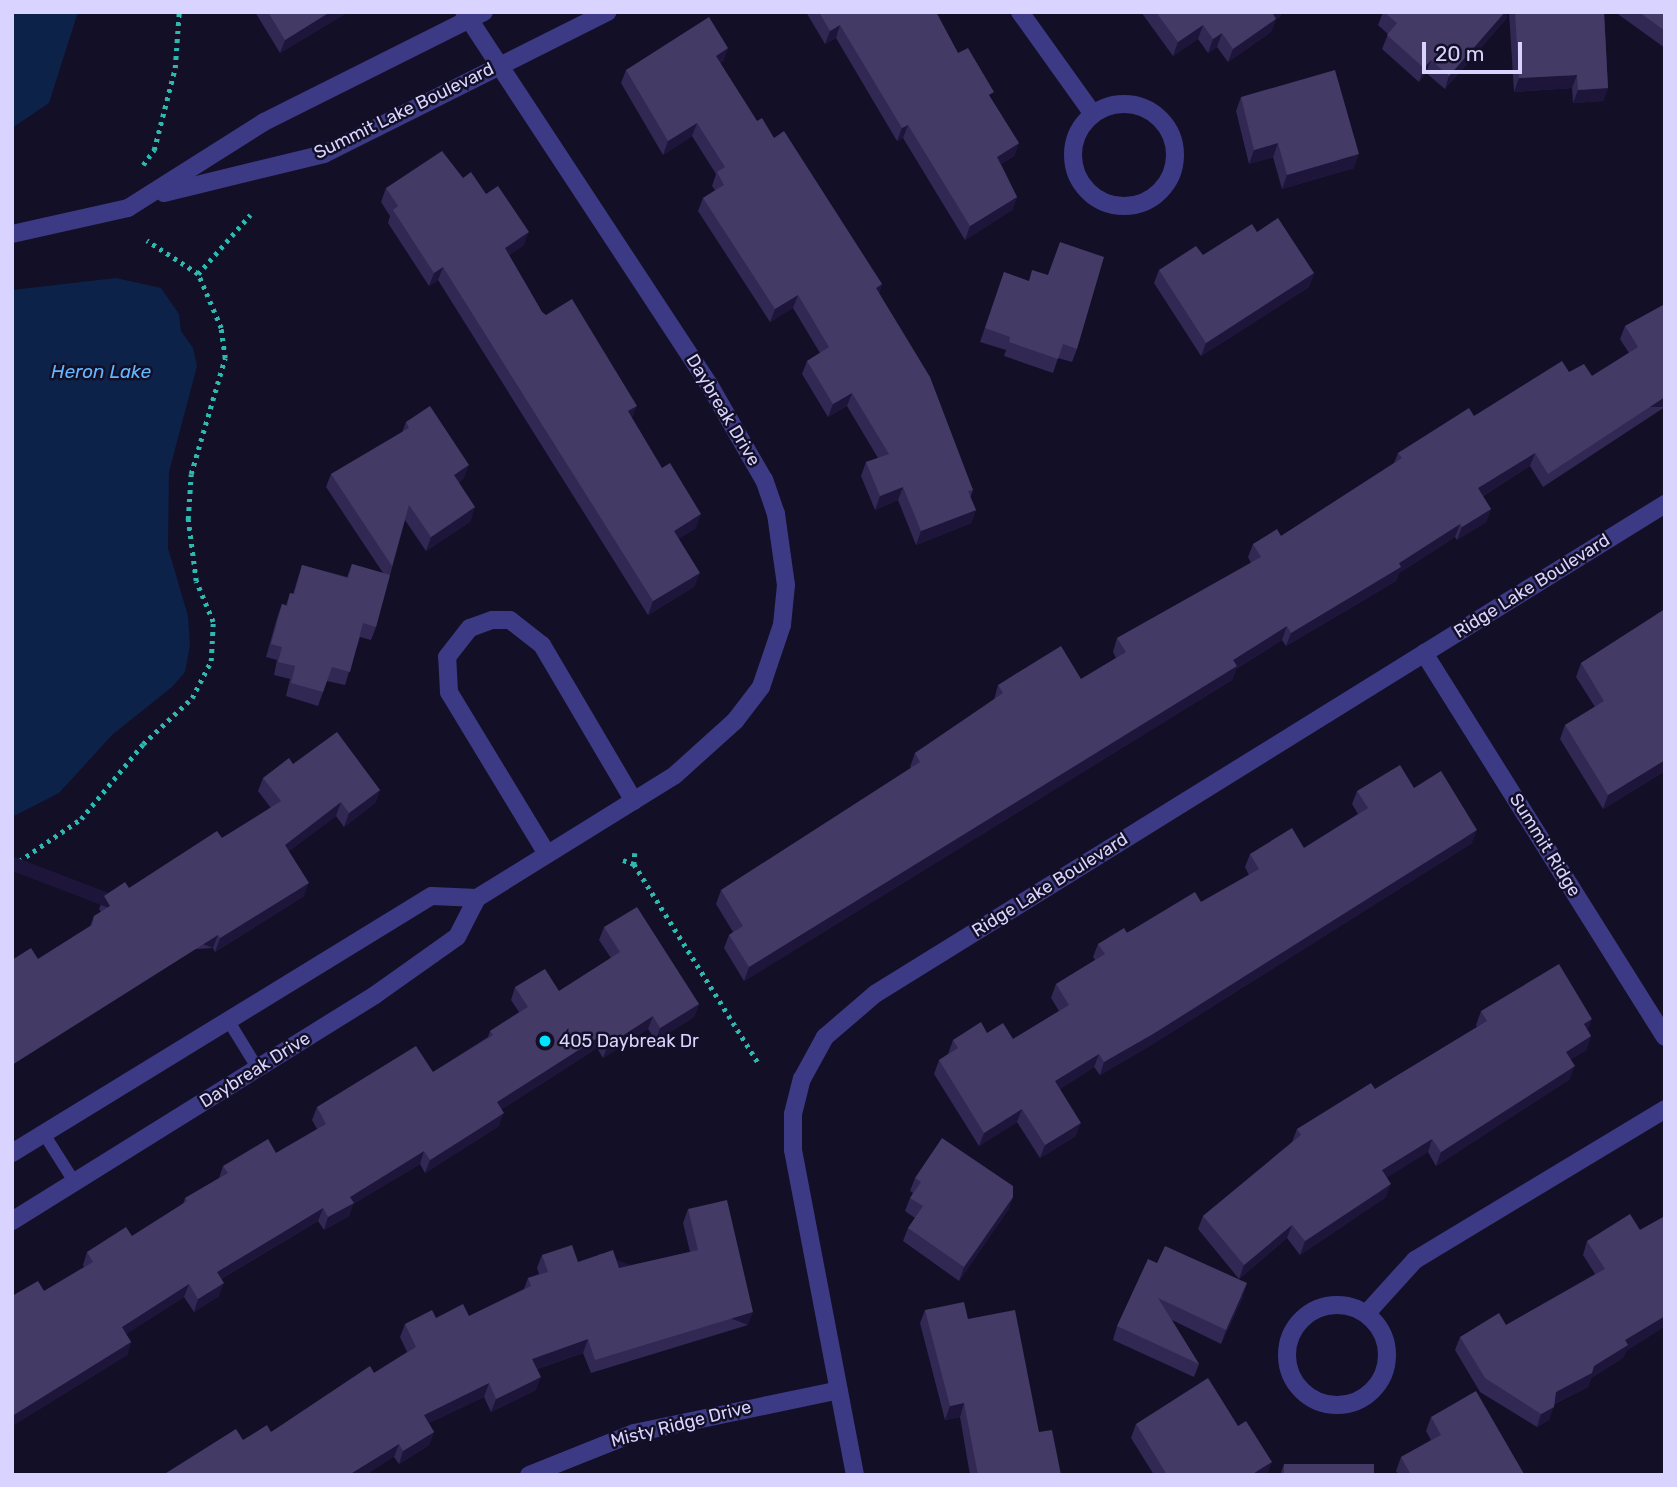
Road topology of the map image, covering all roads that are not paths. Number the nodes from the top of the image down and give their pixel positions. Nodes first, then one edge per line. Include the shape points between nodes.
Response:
1 (607, 12) edge
2 (1020, 12) edge
3 (472, 15) edge
4 (499, 65) junction
5 (1093, 114) junction
6 (151, 197) junction
7 (12, 234) edge
8 (1665, 504) edge
9 (1424, 653) junction
10 (635, 801) junction
11 (547, 854) junction
12 (477, 898) junction
13 (228, 1020) junction
14 (1665, 1037) edge
15 (258, 1069) junction
16 (1665, 1109) edge
17 (44, 1134) junction
18 (12, 1153) edge
19 (75, 1183) junction
20 (12, 1221) edge
21 (1366, 1314) junction
22 (839, 1390) junction
23 (528, 1475) edge
24 (855, 1475) edge

1 - 4 street, Summit Lake Boulevard
2 - 5 street
3 - 4 street, Daybreak Drive
3 - 6 street, Summit Lake Boulevard via 264,122
4 - 6 street, Summit Lake Boulevard via 324,154
4 - 10 street, Daybreak Drive via 749,452 776,514 783,554 782,625 761,687 707,749
5 - 5 street via 1075,136 1072,159 1090,194 1118,206 1142,203 1161,190 1175,165 1175,150 1158,116 1123,103
6 - 7 street, Summit Lake Boulevard via 93,217
8 - 9 street, Ridge Lake Boulevard
9 - 14 street, Summit Ridge
9 - 22 street, Ridge Lake Boulevard via 875,994 825,1037 802,1079 793,1114 793,1150
10 - 11 street, Daybreak Drive
10 - 11 street via 542,645 510,620 492,620 470,628 447,657 449,692
11 - 12 street, Daybreak Drive
12 - 13 street via 432,896
12 - 15 street, Daybreak Drive via 457,937
13 - 15 lane
13 - 17 street
15 - 19 street, Daybreak Drive
16 - 21 street via 1415,1261
17 - 18 street
17 - 19 lane
19 - 20 street, Daybreak Drive
21 - 21 street via 1341,1305 1326,1306 1309,1313 1294,1329 1287,1358 1290,1374 1312,1399 1348,1405 1379,1384 1385,1371 1384,1335
22 - 23 street, Misty Ridge Drive via 634,1433
22 - 24 street, Ridge Lake Boulevard

